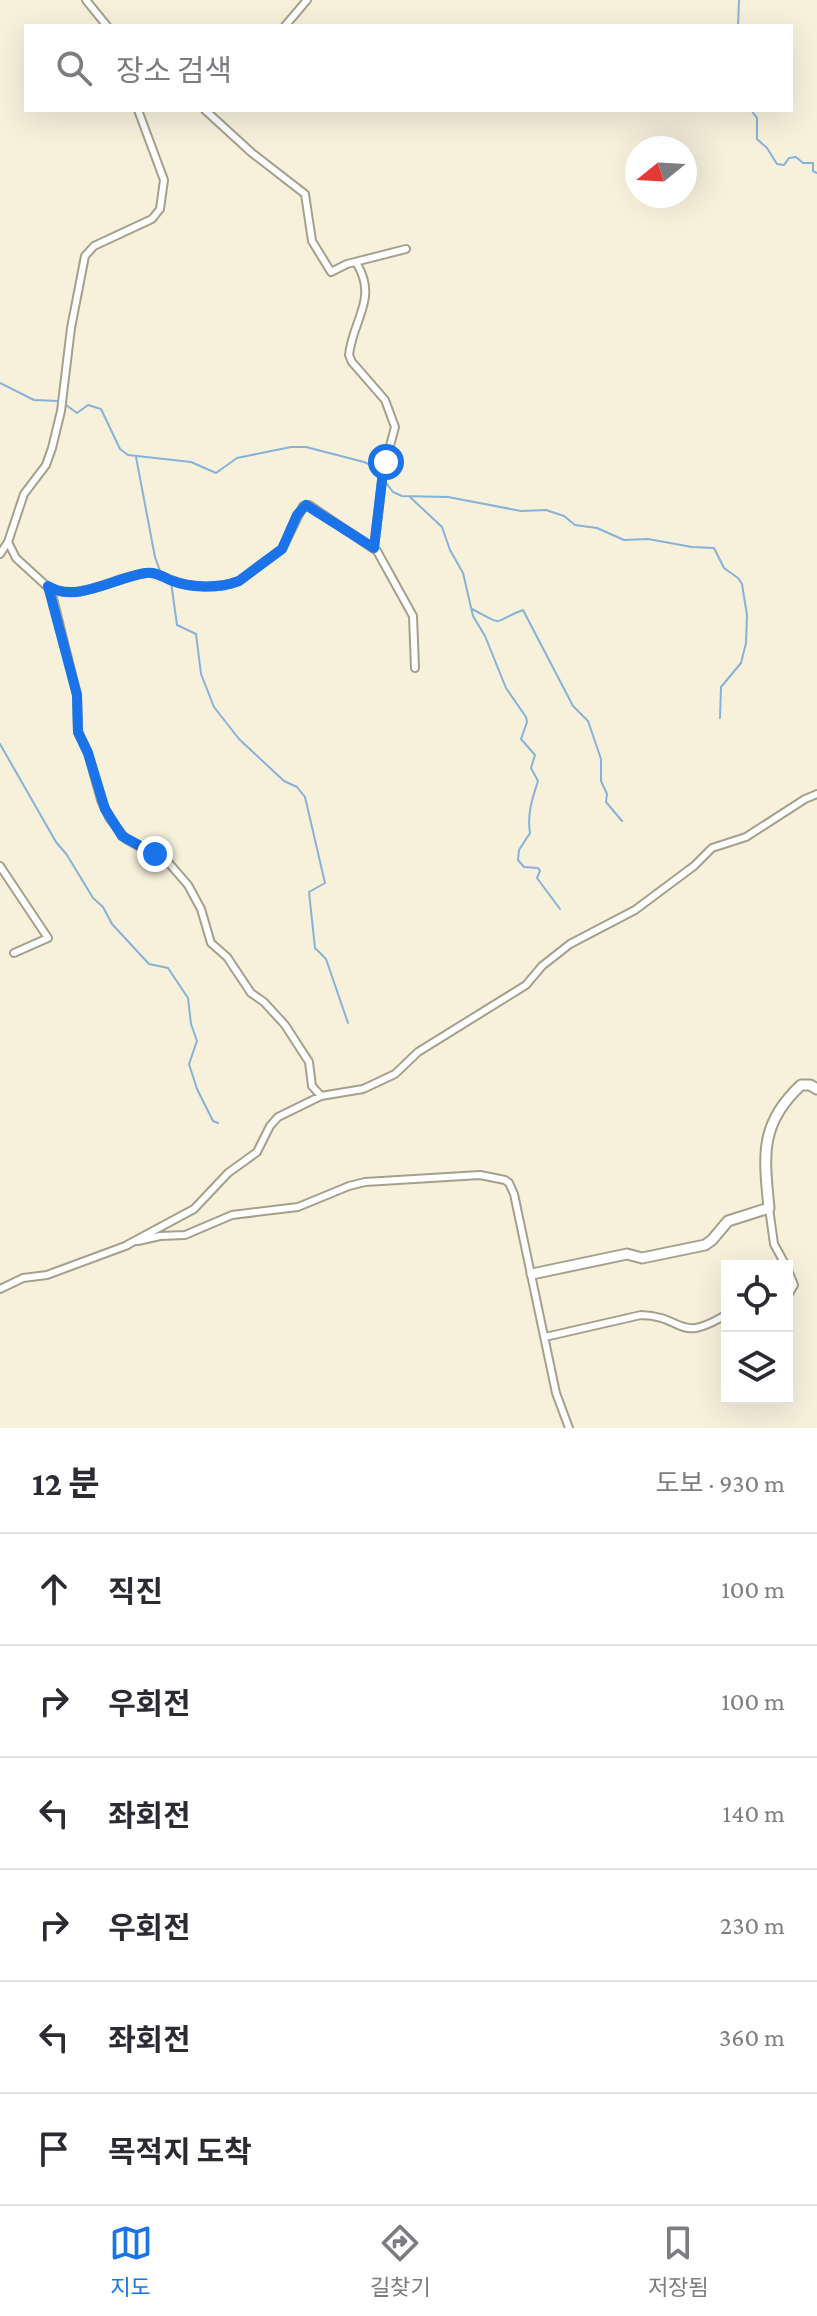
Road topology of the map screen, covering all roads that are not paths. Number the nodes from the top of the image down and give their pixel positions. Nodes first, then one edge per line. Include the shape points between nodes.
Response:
1 (86, 0) edge
2 (307, 0) edge
3 (105, 24) edge
4 (287, 24) edge
5 (139, 112) edge
6 (207, 112) edge
7 (406, 249) dead end
8 (357, 264) junction
9 (8, 542) junction
10 (374, 548) junction
11 (0, 555) edge
12 (16, 558) junction
13 (48, 586) junction
14 (415, 668) dead end
15 (817, 794) edge
16 (0, 866) edge
17 (14, 953) dead end
18 (817, 1089) edge
19 (321, 1096) junction
20 (769, 1208) junction
21 (127, 1245) junction
22 (782, 1260) edge
23 (532, 1274) junction
24 (0, 1289) edge
25 (721, 1318) edge
26 (545, 1337) junction
27 (569, 1428) edge

1 - 3 street
2 - 4 street
5 - 9 street via 164,180 160,209 152,219 100,242 85,256 55,438 46,465 24,494
6 - 8 street via 305,194 312,241 331,272
7 - 8 street
8 - 10 street via 366,299 349,355 385,400 395,427 383,472
9 - 11 street
9 - 12 street
10 - 13 street via 306,505 282,549 230,585 185,584 149,572 65,594
10 - 14 street via 413,616
11 - 12 street
12 - 13 street
13 - 19 street via 77,695 78,732 110,819 126,839 168,862 188,885 211,943 285,1025 309,1062 312,1086
15 - 19 street via 746,837 712,848 635,910 570,944 526,985 418,1052 395,1074 363,1089
16 - 17 street via 48,938
18 - 20 street via 801,1085 769,1130
19 - 21 street via 278,1117 257,1152 194,1209
20 - 22 street via 774,1244
20 - 23 street via 728,1221 705,1245 642,1258 621,1255
21 - 23 street via 195,1232 232,1215 298,1207 357,1184 480,1175 505,1180 511,1187
21 - 24 street
23 - 26 street
25 - 26 street via 696,1329 641,1315
26 - 27 street

